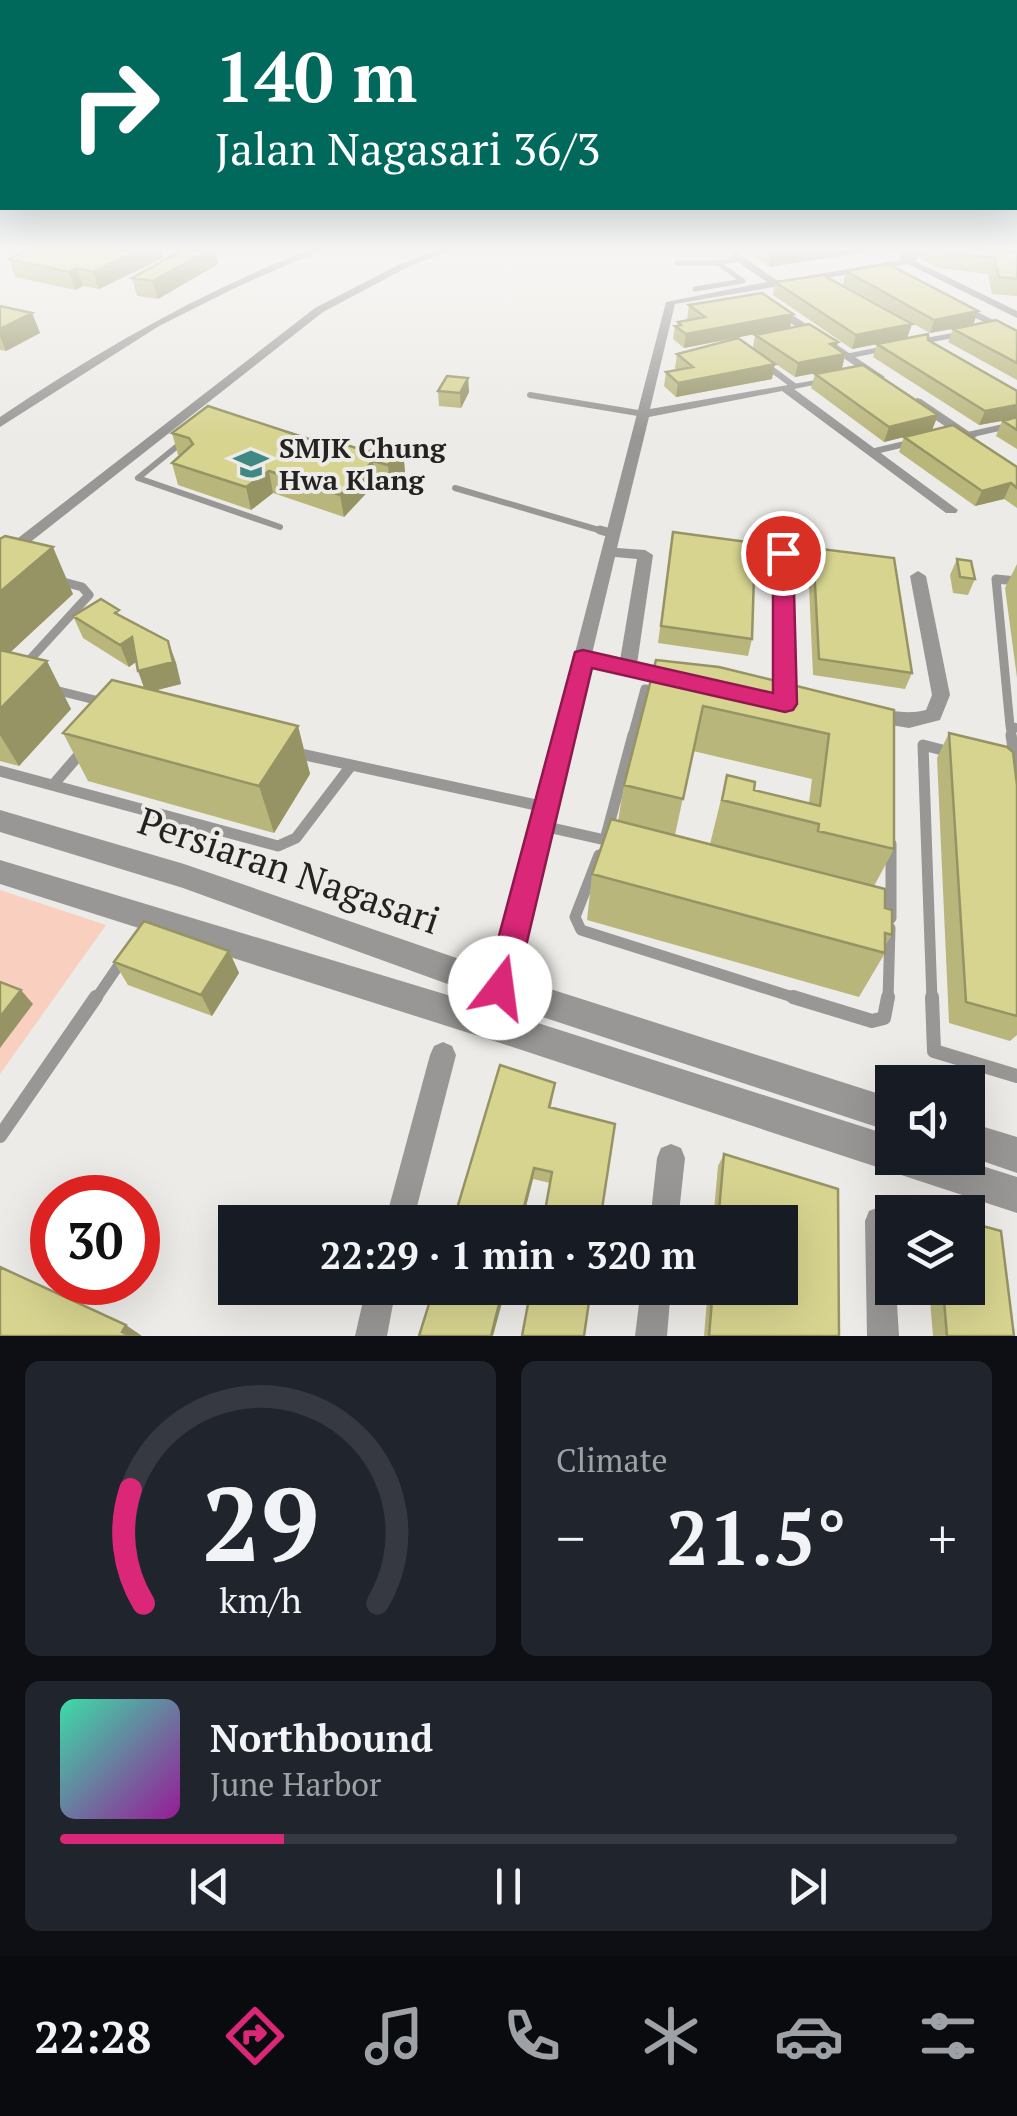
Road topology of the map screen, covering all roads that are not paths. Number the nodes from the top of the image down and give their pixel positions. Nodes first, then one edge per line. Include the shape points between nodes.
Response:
1 (177, 310) edge
2 (322, 310) edge
3 (669, 310) edge
4 (779, 310) edge
5 (969, 310) edge
6 (998, 326) junction
7 (809, 330) junction
8 (980, 330) edge
9 (911, 332) edge
10 (962, 333) edge
11 (791, 334) edge
12 (1017, 336) edge
13 (926, 340) junction
14 (907, 344) edge
15 (888, 348) edge
16 (942, 349) edge
17 (751, 356) edge
18 (848, 356) junction
19 (672, 358) dead end
20 (656, 362) junction
21 (870, 370) junction
22 (884, 380) edge
23 (789, 387) junction
24 (900, 390) edge
25 (530, 395) dead end
26 (644, 414) junction
27 (0, 423) edge
28 (1017, 424) edge
29 (198, 429) edge
30 (964, 433) junction
31 (942, 434) edge
32 (924, 439) edge
33 (984, 446) edge
34 (871, 452) junction
35 (162, 457) junction
36 (176, 461) edge
37 (173, 480) dead end
38 (163, 487) junction
39 (455, 488) dead end
40 (951, 510) dead end
41 (280, 526) dead end
42 (614, 534) junction
43 (610, 552) junction
44 (783, 553) dead end
45 (0, 559) edge
46 (38, 576) edge
47 (918, 576) dead end
48 (1017, 581) edge
49 (583, 658) junction
50 (628, 666) junction
51 (12, 678) edge
52 (698, 683) edge
53 (48, 688) edge
54 (664, 694) edge
55 (785, 703) edge
56 (122, 707) edge
57 (856, 714) edge
58 (1013, 727) edge
59 (88, 746) edge
60 (293, 752) edge
61 (960, 754) edge
62 (997, 763) edge
63 (350, 768) junction
64 (1016, 768) edge
65 (0, 771) edge
66 (1017, 777) edge
67 (54, 785) junction
68 (546, 817) junction
69 (0, 821) edge
70 (891, 825) edge
71 (605, 839) junction
72 (624, 845) edge
73 (0, 872) edge
74 (872, 916) edge
75 (891, 921) junction
76 (129, 950) edge
77 (500, 988) junction
78 (444, 1054) dead end
79 (1017, 1076) edge
80 (875, 1109) edge
81 (0, 1136) edge
82 (985, 1145) edge
83 (875, 1148) edge
84 (1017, 1155) edge
85 (671, 1158) dead end
86 (957, 1175) edge
87 (1017, 1194) edge
88 (404, 1205) edge
89 (666, 1205) edge
90 (377, 1305) edge
91 (654, 1305) edge
92 (881, 1305) edge
93 (371, 1336) edge
94 (651, 1336) edge
95 (882, 1336) edge

1 - 27 street
2 - 45 street
3 - 20 street
4 - 7 street
5 - 6 street
6 - 8 lane
6 - 12 street
7 - 11 street
7 - 18 street
9 - 13 street
10 - 13 lane
13 - 14 lane
13 - 16 street
15 - 18 lane
17 - 23 lane
18 - 21 street
19 - 20 street
20 - 26 street
21 - 22 street
21 - 23 street
23 - 26 street
23 - 34 street
24 - 30 street
25 - 26 lane
26 - 42 street
28 - 30 lane
29 - 35 lane
30 - 31 lane
30 - 33 street
32 - 34 lane
34 - 40 street
35 - 36 lane
35 - 38 lane via 138,478
37 - 38 lane
38 - 41 lane
39 - 42 lane
42 - 43 street
43 - 49 street
43 - 50 street via 644,555
44 - 55 street
46 - 51 lane via 82,587 89,595
47 - 57 street via 941,695 933,716 910,721
48 - 58 lane via 996,579
49 - 50 street
49 - 68 street
50 - 52 street
53 - 56 lane
54 - 71 lane via 645,690
58 - 64 lane
59 - 67 lane
60 - 63 lane
61 - 79 lane via 923,745 934,1051
62 - 64 lane
63 - 67 lane via 303,831 284,845
63 - 68 lane
64 - 66 lane
65 - 67 lane
68 - 71 lane
68 - 77 street
69 - 77 street, Persiaran Nagasari via 184,876
70 - 75 lane
71 - 72 lane
71 - 75 lane via 575,917 580,930 872,1020 884,1018 888,1009
73 - 83 street via 145,927 494,1024
74 - 75 lane
76 - 81 lane
77 - 80 street, Persiaran Nagasari
78 - 88 street
82 - 84 street
85 - 89 street
86 - 87 street
90 - 93 street
91 - 94 street
92 - 95 street

